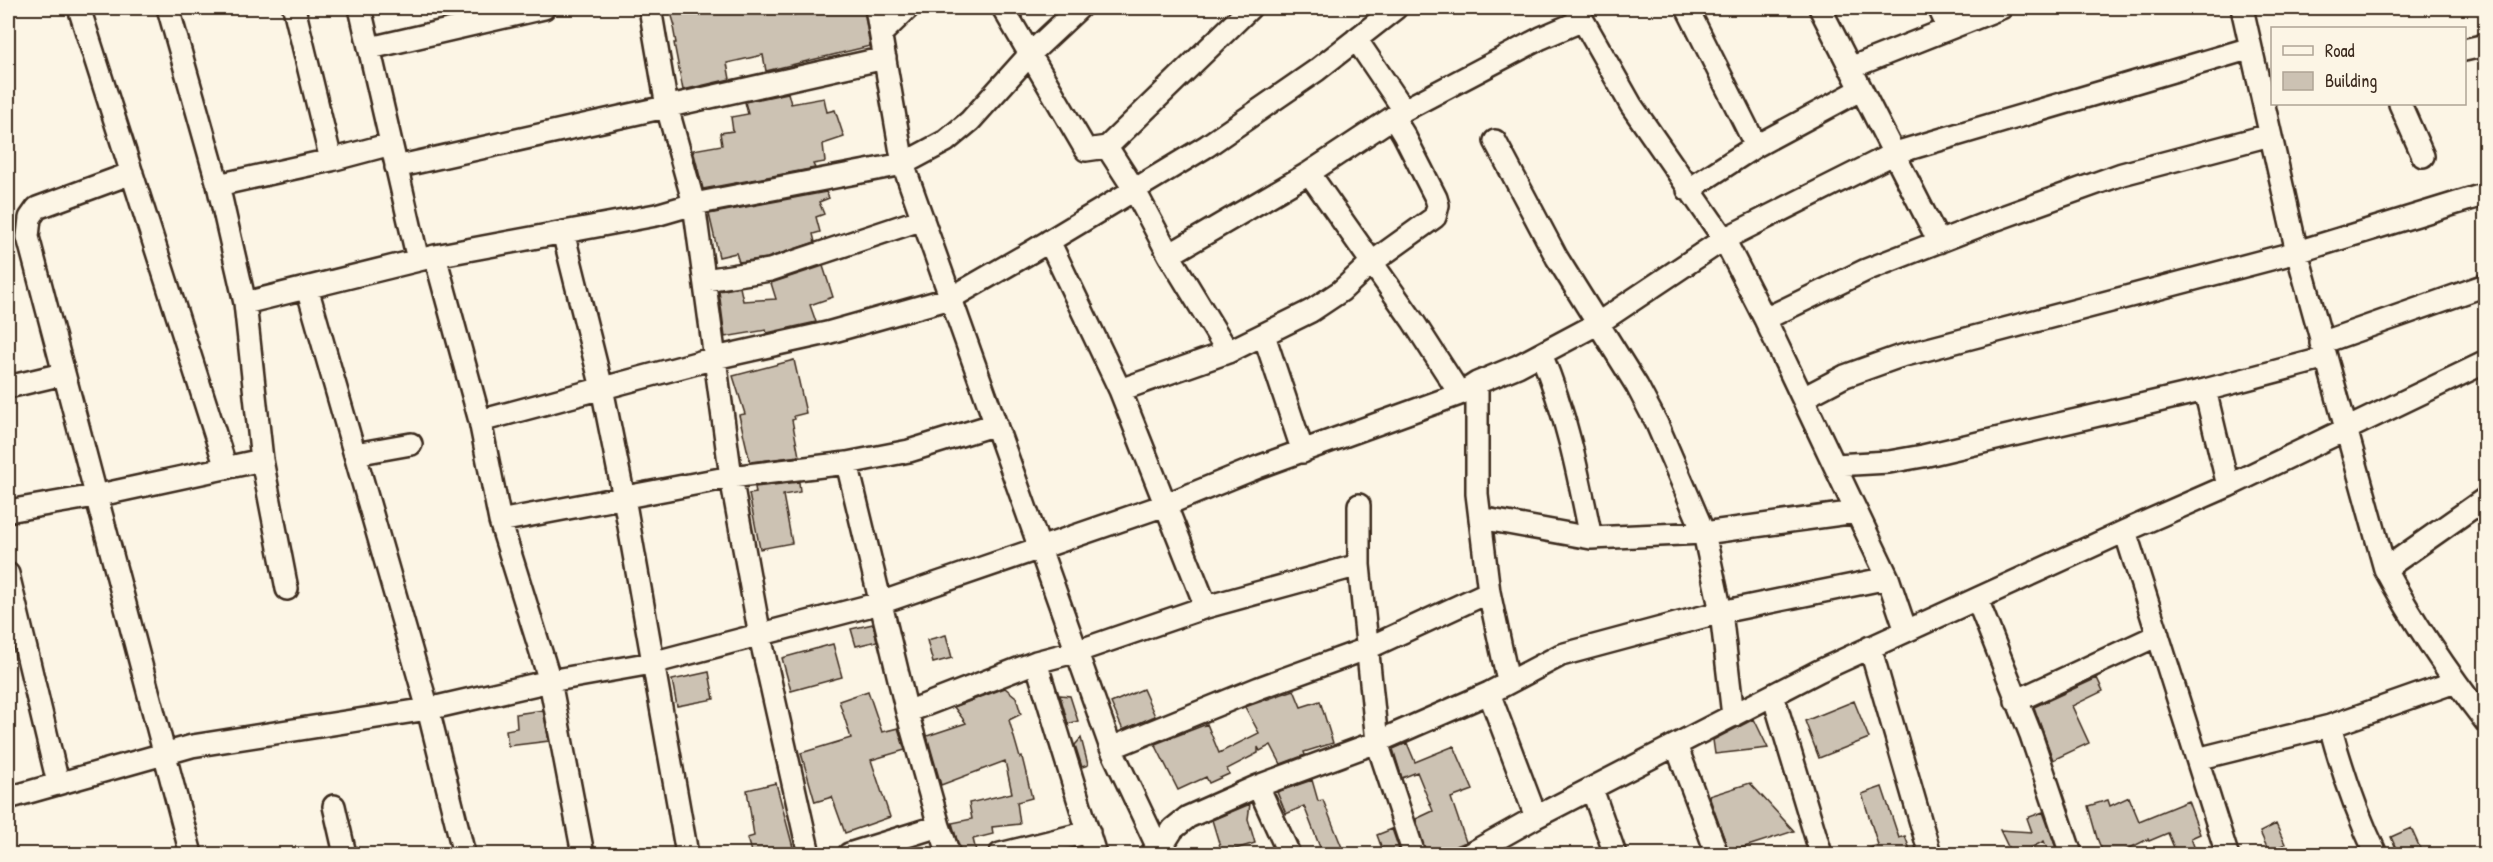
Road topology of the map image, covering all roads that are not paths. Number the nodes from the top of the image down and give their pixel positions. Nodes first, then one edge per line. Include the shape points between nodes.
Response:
1 (79, 8) edge
2 (168, 8) edge
3 (294, 8) edge
4 (360, 8) edge
5 (544, 8) edge
6 (650, 8) edge
7 (876, 8) edge
8 (908, 8) edge
9 (1003, 8) edge
10 (1079, 8) edge
11 (1250, 8) edge
12 (1396, 8) edge
13 (1687, 8) edge
14 (1820, 8) edge
15 (1939, 8) edge
16 (2001, 8) edge
17 (2242, 8) edge
18 (1580, 14) edge
19 (1948, 27) junction
20 (881, 34) junction
21 (1356, 39) junction
22 (2486, 45) edge
23 (370, 48) junction
24 (2251, 48) junction
25 (2466, 50) edge
26 (1031, 53) junction
27 (885, 58) junction
28 (1850, 68) junction
29 (1860, 90) junction
30 (2266, 93) edge
31 (2400, 105) edge
32 (667, 107) junction
33 (1398, 113) junction
34 (2270, 135) junction
35 (1495, 141) dead end
36 (391, 144) junction
37 (1756, 146) junction
38 (1107, 147) junction
39 (1895, 153) junction
40 (2423, 156) dead end
41 (331, 160) junction
42 (903, 164) junction
43 (396, 167) junction
44 (132, 173) junction
45 (1309, 173) junction
46 (218, 185) junction
47 (1134, 189) junction
48 (1688, 190) junction
49 (2486, 194) edge
50 (694, 204) junction
51 (923, 219) junction
52 (563, 232) junction
53 (1724, 239) junction
54 (1049, 242) junction
55 (1939, 242) junction
56 (2297, 252) junction
57 (1169, 255) junction
58 (426, 258) junction
59 (1371, 263) junction
60 (705, 280) junction
61 (2486, 285) edge
62 (307, 288) junction
63 (951, 298) junction
64 (245, 303) junction
65 (1765, 319) junction
66 (1597, 324) junction
67 (1264, 335) junction
68 (2324, 350) junction
69 (1228, 352) junction
70 (1541, 354) junction
71 (715, 358) junction
72 (2486, 362) edge
73 (63, 374) junction
74 (8, 387) edge
75 (602, 388) junction
76 (1469, 388) junction
77 (1120, 390) junction
78 (2205, 390) junction
79 (1803, 398) junction
80 (480, 422) junction
81 (996, 424) junction
82 (2347, 428) junction
83 (411, 444) dead end
84 (1303, 452) junction
85 (355, 454) junction
86 (262, 460) junction
87 (847, 463) junction
88 (1835, 465) junction
89 (226, 468) junction
90 (731, 477) junction
91 (2228, 486) junction
92 (95, 496) junction
93 (624, 498) junction
94 (2486, 498) edge
95 (1165, 505) junction
96 (1359, 506) dead end
97 (8, 511) edge
98 (1856, 512) junction
99 (1480, 518) junction
100 (500, 521) junction
101 (2125, 531) junction
102 (1704, 533) junction
103 (1592, 538) junction
104 (1040, 548) junction
105 (1359, 565) junction
106 (2385, 569) junction
107 (8, 574) edge
108 (1888, 578) junction
109 (287, 589) dead end
110 (1489, 592) junction
111 (1977, 599) junction
112 (880, 603) junction
113 (1206, 607) junction
114 (1721, 612) junction
115 (1905, 631) junction
116 (2158, 635) junction
117 (760, 636) junction
118 (1870, 647) junction
119 (1366, 649) junction
120 (1078, 651) junction
121 (1036, 662) junction
122 (652, 663) junction
123 (550, 681) junction
124 (1508, 681) junction
125 (2455, 682) junction
126 (1489, 693) junction
127 (1773, 694) junction
128 (2016, 701) junction
129 (428, 709) junction
130 (907, 712) junction
131 (1733, 716) junction
132 (2486, 722) edge
133 (2330, 726) junction
134 (1377, 742) junction
135 (1676, 745) junction
136 (1112, 748) junction
137 (164, 753) junction
138 (2197, 759) junction
139 (58, 783) junction
140 (1258, 786) junction
141 (1592, 789) junction
142 (8, 798) edge
143 (334, 806) dead end
144 (1536, 817) junction
145 (939, 826) junction
146 (1089, 832) junction
147 (1500, 847) edge
148 (1157, 853) edge
149 (191, 855) edge
150 (345, 855) edge
151 (464, 855) edge
152 (583, 855) edge
153 (687, 855) edge
154 (809, 855) edge
155 (849, 855) edge
156 (949, 855) edge
157 (1000, 855) edge
158 (1095, 855) edge
159 (1289, 855) edge
160 (1414, 855) edge
161 (1470, 855) edge
162 (1615, 855) edge
163 (1717, 855) edge
164 (1821, 855) edge
165 (1930, 855) edge
166 (2071, 855) edge
167 (2227, 855) edge
168 (2376, 855) edge

1 - 44 street
2 - 46 street
3 - 41 street
4 - 23 street
5 - 23 street
6 - 32 street
7 - 20 street
8 - 20 street
9 - 26 street
10 - 26 street
11 - 38 street
12 - 21 street
13 - 37 street
14 - 28 street
15 - 19 street
16 - 19 street
17 - 24 street
18 - 33 street
18 - 48 street via 1631,105
19 - 28 street
20 - 27 street
21 - 33 street
21 - 47 street via 1207,146
22 - 25 street
23 - 36 street
24 - 30 street
24 - 39 street
26 - 38 street via 1086,150
26 - 42 street via 969,122 946,141
27 - 32 street
27 - 42 street
28 - 29 street
29 - 37 street
29 - 39 street
30 - 34 street
31 - 40 street
32 - 43 street
32 - 50 street
33 - 45 street
33 - 59 street via 1436,198 1437,213
34 - 55 street via 2122,174
34 - 56 street
35 - 66 street
36 - 41 street
36 - 43 street
37 - 48 street
38 - 47 street
39 - 53 street
39 - 55 street
41 - 46 street
42 - 50 street
42 - 51 street
43 - 58 street
44 - 73 street via 38,208 30,218 32,256
44 - 89 street
45 - 57 street
45 - 59 street
46 - 64 street
47 - 54 street
47 - 57 street
48 - 53 street
49 - 56 street
50 - 52 street
50 - 60 street
51 - 60 street via 770,270
51 - 63 street
52 - 58 street
52 - 75 street
53 - 65 street
53 - 66 street
54 - 63 street
54 - 77 street
55 - 65 street via 1866,270
56 - 68 street
56 - 79 street via 1898,357 1845,375
57 - 69 street
58 - 62 street
58 - 80 street
59 - 67 street via 1341,291
59 - 76 street
60 - 71 street
61 - 68 street
62 - 64 street
62 - 85 street
63 - 71 street via 827,333
63 - 81 street
64 - 86 street
65 - 79 street
66 - 70 street
66 - 102 street via 1658,424
67 - 69 street
67 - 84 street
68 - 78 street
68 - 82 street
69 - 77 street
70 - 76 street
70 - 103 street via 1573,446
71 - 75 street
71 - 90 street
72 - 82 street
73 - 74 street
73 - 92 street
75 - 80 street
75 - 93 street
76 - 84 street
76 - 99 street
77 - 95 street
78 - 88 street via 1923,456
78 - 91 street
79 - 88 street
80 - 100 street
81 - 87 street via 909,451
81 - 104 street
82 - 91 street
82 - 106 street
83 - 85 street
84 - 95 street
85 - 129 street
86 - 89 street
86 - 109 street
87 - 90 street
87 - 112 street
88 - 98 street
89 - 92 street
90 - 93 street
90 - 117 street
91 - 101 street
92 - 97 street
92 - 137 street
93 - 100 street
93 - 122 street
94 - 106 street
95 - 104 street
95 - 113 street
96 - 105 street
98 - 102 street
98 - 108 street
99 - 103 street
99 - 110 street
100 - 123 street
101 - 111 street
101 - 116 street
102 - 103 street
102 - 114 street
104 - 112 street
104 - 120 street
105 - 113 street
105 - 119 street
106 - 125 street via 2405,607
107 - 139 street
108 - 114 street
108 - 115 street
110 - 119 street
110 - 124 street
111 - 115 street
111 - 128 street
112 - 117 street
112 - 130 street
113 - 120 street
114 - 124 street via 1561,655
114 - 131 street
115 - 118 street
116 - 128 street
116 - 138 street
117 - 122 street
117 - 154 street
118 - 127 street
118 - 165 street
119 - 134 street
119 - 136 street
120 - 121 street
120 - 136 street
121 - 130 street
121 - 146 street
122 - 123 street
122 - 153 street
123 - 129 street
123 - 152 street
124 - 126 street
125 - 132 street
125 - 133 street
126 - 134 street
126 - 144 street
127 - 131 street
127 - 164 street
128 - 166 street
129 - 137 street
129 - 151 street
130 - 145 street
131 - 135 street
133 - 138 street
133 - 168 street via 2354,808
134 - 140 street
134 - 160 street
135 - 141 street
135 - 163 street
136 - 148 street
137 - 139 street
137 - 149 street
138 - 167 street
139 - 142 street
140 - 148 street via 1188,817 1173,829
140 - 159 street
141 - 144 street
141 - 162 street
143 - 150 street
144 - 147 street
145 - 155 street
145 - 156 street
146 - 157 street
146 - 158 street
147 - 161 street

